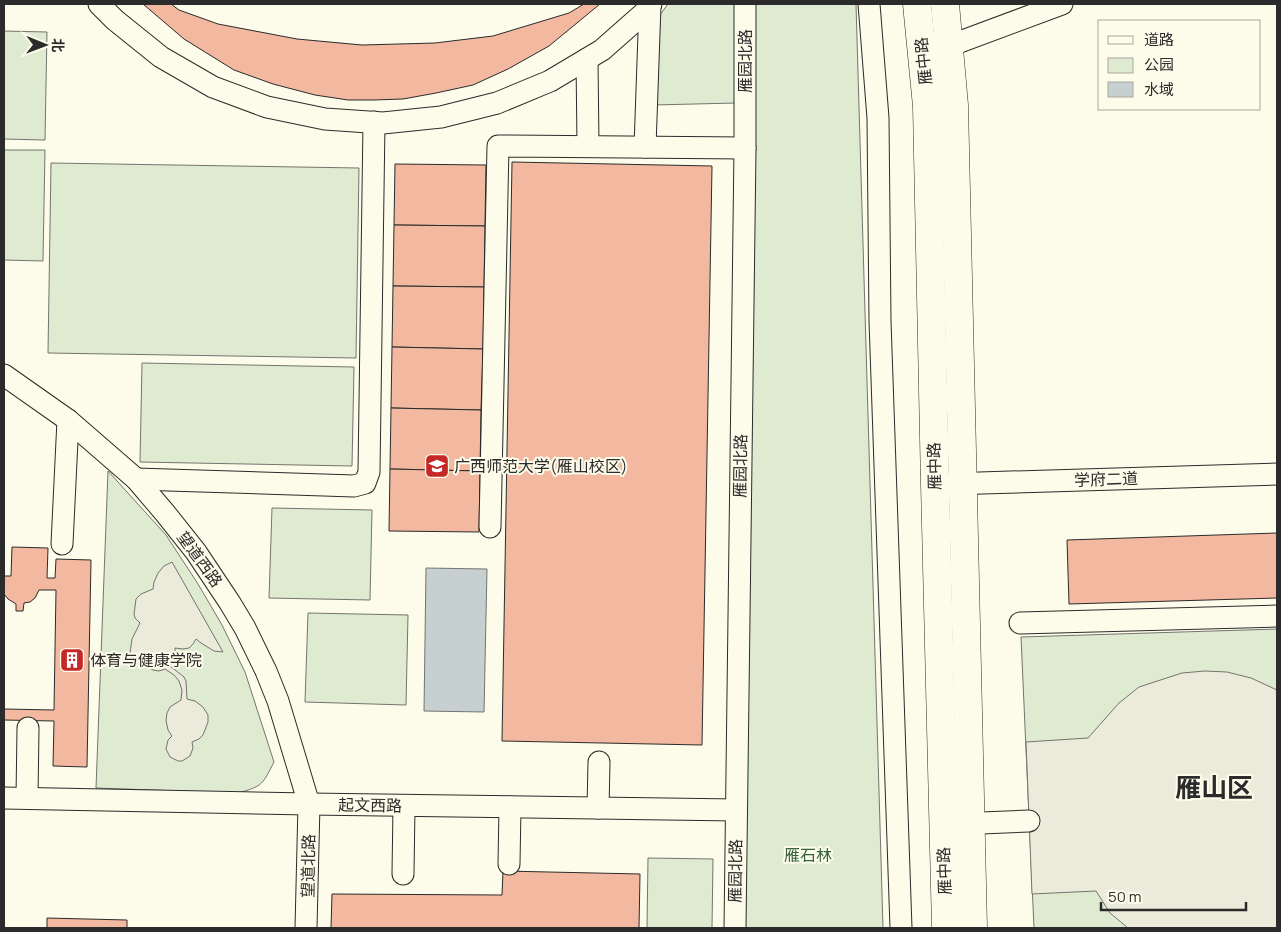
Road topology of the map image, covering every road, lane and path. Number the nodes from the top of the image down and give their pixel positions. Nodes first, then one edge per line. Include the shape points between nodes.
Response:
1 (99, 4) edge
2 (651, 4) edge
3 (745, 4) edge
4 (869, 4) edge
5 (917, 4) edge
6 (945, 4) edge
7 (1062, 4) edge
8 (949, 46) junction
9 (922, 51) junction
10 (587, 59) junction
11 (374, 122) junction
12 (588, 146) junction
13 (645, 147) junction
14 (745, 148) junction
15 (4, 375) edge
16 (68, 420) junction
17 (1277, 474) edge
18 (136, 479) junction
19 (935, 484) junction
20 (964, 484) junction
21 (490, 526) dead end
22 (62, 544) dead end
23 (1277, 616) edge
24 (1020, 623) dead end
25 (28, 728) dead end
26 (599, 762) dead end
27 (4, 798) edge
28 (27, 798) junction
29 (309, 804) junction
30 (404, 806) junction
31 (510, 807) junction
32 (598, 808) junction
33 (736, 810) junction
34 (1029, 821) dead end
35 (970, 823) junction
36 (943, 824) junction
37 (509, 864) dead end
38 (403, 874) dead end
39 (306, 928) edge
40 (735, 928) edge
41 (902, 928) edge
42 (946, 928) edge
43 (973, 928) edge

1 - 11 street via 160,56 213,87 266,107 325,119
2 - 10 street via 602,50
2 - 13 street
3 - 14 street, 雁园北路
4 - 41 street via 878,118 880,321
5 - 9 main road, 雁中路
6 - 8 main road, 雁中路
7 - 8 street
8 - 9 street
8 - 20 main road, 雁中路 via 954,104
9 - 19 main road, 雁中路 via 927,106
10 - 11 street via 550,81 497,103 441,117
10 - 12 street
11 - 18 street via 369,472 365,483 354,486
12 - 13 street
12 - 21 street via 498,146
13 - 14 street
14 - 33 street, 雁园北路
15 - 16 street, 望道西路
16 - 18 street, 望道西路
16 - 22 street
17 - 20 street, 学府二道
18 - 29 street, 望道西路 via 196,552 245,628 278,701
19 - 20 street, 学府二道
19 - 36 main road, 雁中路
20 - 35 main road, 雁中路
23 - 24 street
25 - 28 street
26 - 32 street
27 - 28 street, 起文西路
28 - 29 street, 起文西路
29 - 30 street, 起文西路
29 - 39 street, 望道北路
30 - 31 street, 起文西路
30 - 38 street
31 - 32 street, 起文西路
31 - 37 street
32 - 33 street, 起文西路
33 - 40 street, 雁园北路
34 - 35 street
35 - 36 street
35 - 43 main road, 雁中路
36 - 42 main road, 雁中路

